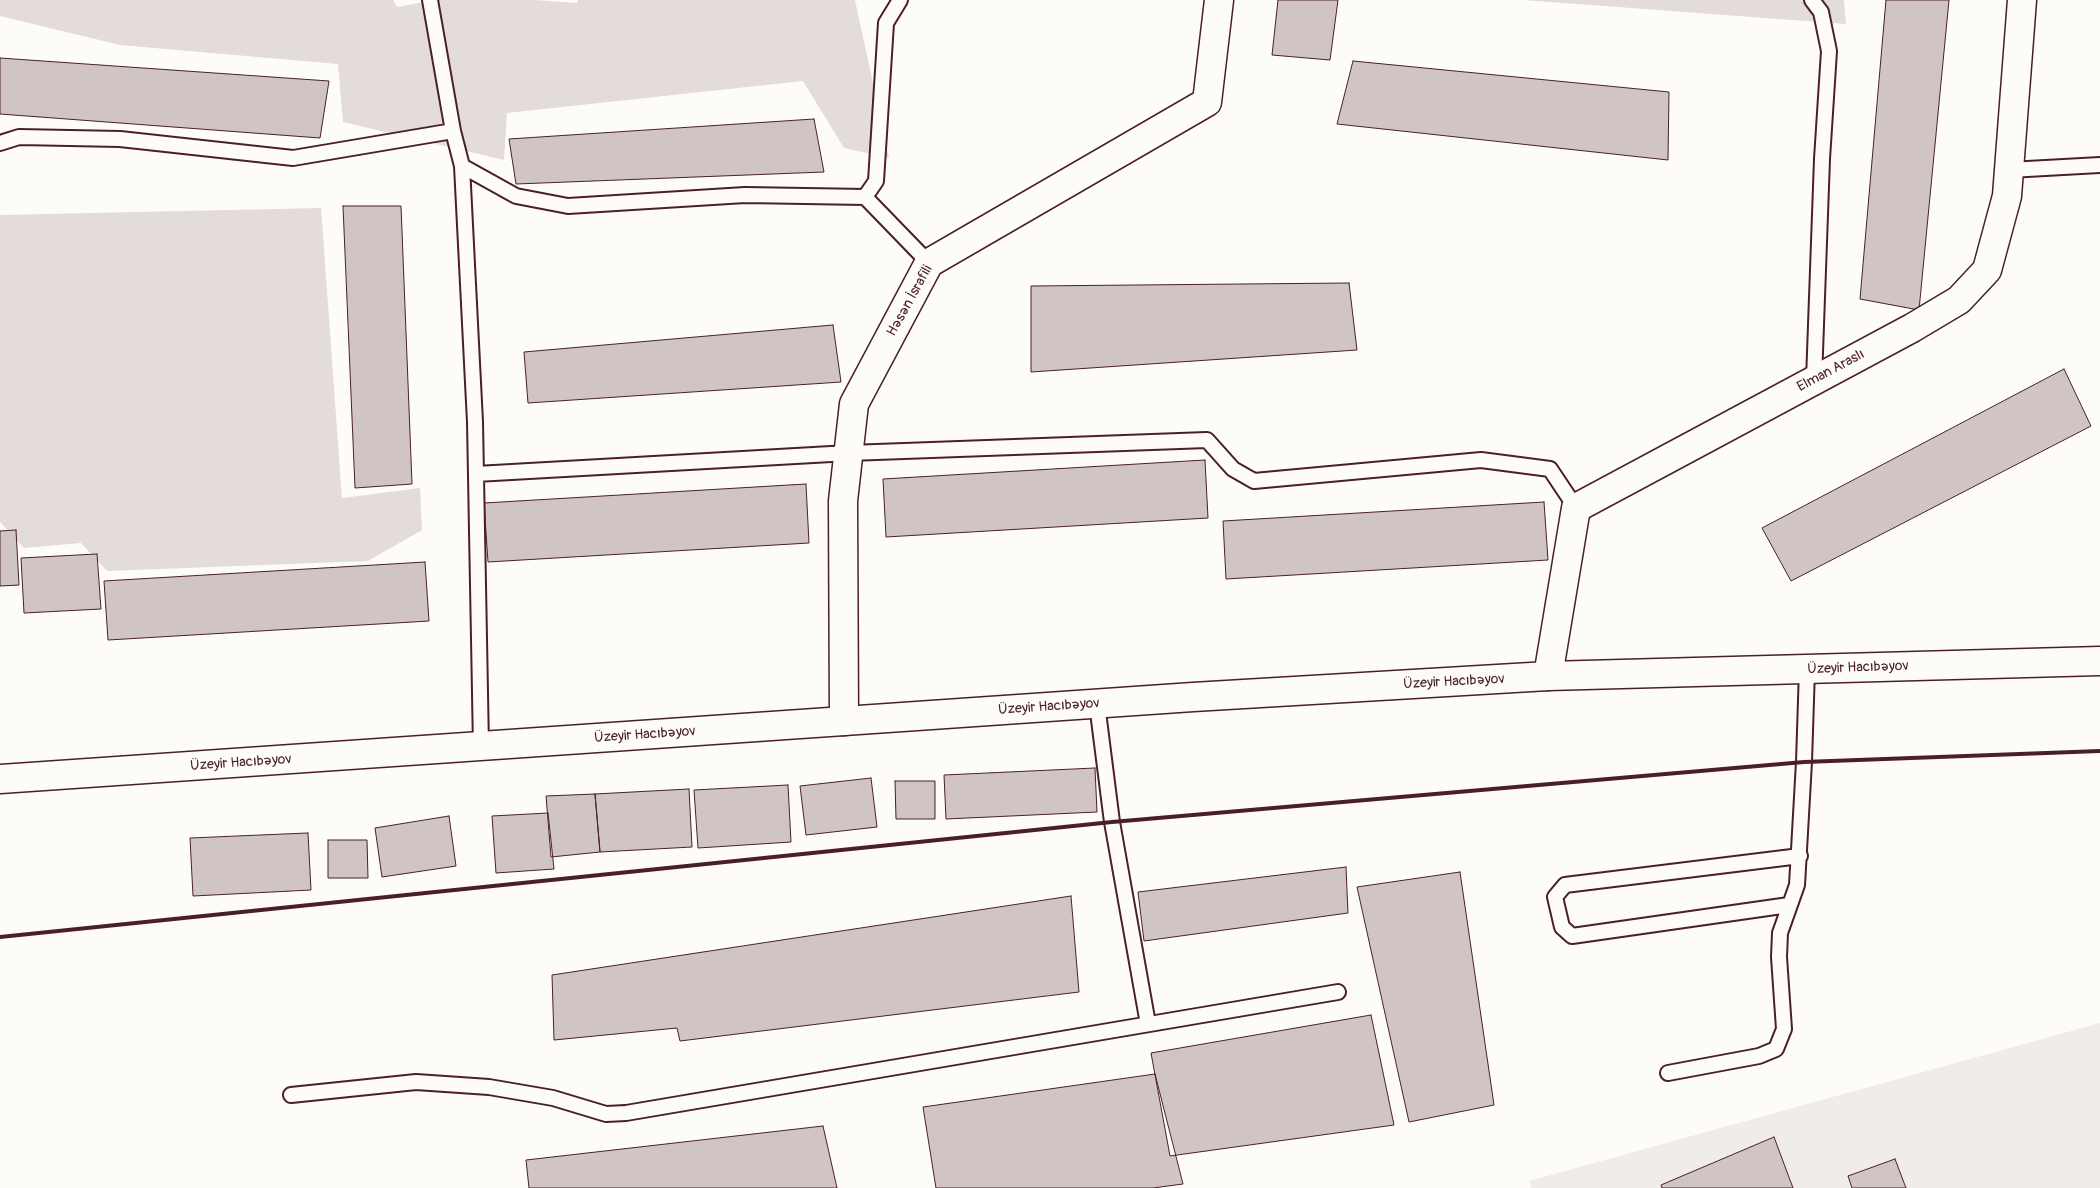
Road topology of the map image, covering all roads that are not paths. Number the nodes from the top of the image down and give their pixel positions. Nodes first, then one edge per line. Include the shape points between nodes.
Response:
1 (430, 0) edge
2 (900, 0) edge
3 (1219, 0) edge
4 (1812, 0) edge
5 (2022, 0) edge
6 (453, 131) junction
7 (0, 143) edge
8 (2100, 165) edge
9 (462, 166) junction
10 (2009, 170) junction
11 (865, 197) junction
12 (929, 262) junction
13 (1814, 380) junction
14 (848, 453) junction
15 (476, 474) junction
16 (1576, 508) junction
17 (2100, 661) edge
18 (1807, 669) junction
19 (1548, 676) junction
20 (1097, 704) junction
21 (844, 721) junction
22 (481, 747) junction
23 (0, 779) edge
24 (1800, 856) junction
25 (1789, 905) junction
26 (1338, 992) dead end
27 (1148, 1024) junction
28 (1668, 1073) dead end
29 (290, 1095) dead end

1 - 6 lane
2 - 11 lane via 886,23 876,181
3 - 12 main road, Həsən İsrafili via 1207,102
4 - 13 lane via 1821,12 1829,51
5 - 10 main road, Elman Araslı
6 - 7 lane via 293,158 120,139 19,137
6 - 9 lane
8 - 10 lane
9 - 11 lane via 516,196 568,206 745,195
9 - 15 lane
10 - 13 main road, Elman Araslı via 2007,196 1987,270 1982,276 1959,300
11 - 12 lane
12 - 14 main road, Həsən İsrafili via 854,404
13 - 16 main road, Elman Araslı
14 - 15 lane
14 - 16 lane via 1206,440 1233,468 1254,481 1480,460 1550,469
14 - 21 main road, Həsən İsrafili via 843,500
15 - 22 lane
16 - 19 main road
17 - 18 main road, Üzeyir Hacıbəyov
18 - 19 main road, Üzeyir Hacıbəyov
18 - 24 lane
19 - 20 main road, Üzeyir Hacıbəyov
20 - 21 main road, Üzeyir Hacıbəyov
20 - 27 lane via 1112,822
21 - 22 main road, Üzeyir Hacıbəyov
22 - 23 main road, Üzeyir Hacıbəyov
24 - 25 lane via 1797,885
24 - 25 lane via 1565,885 1555,897 1562,927 1572,936
25 - 28 lane via 1780,932 1784,1029 1776,1049 1759,1056
26 - 27 lane
27 - 29 lane via 626,1113 606,1114 553,1098 489,1087 416,1082

